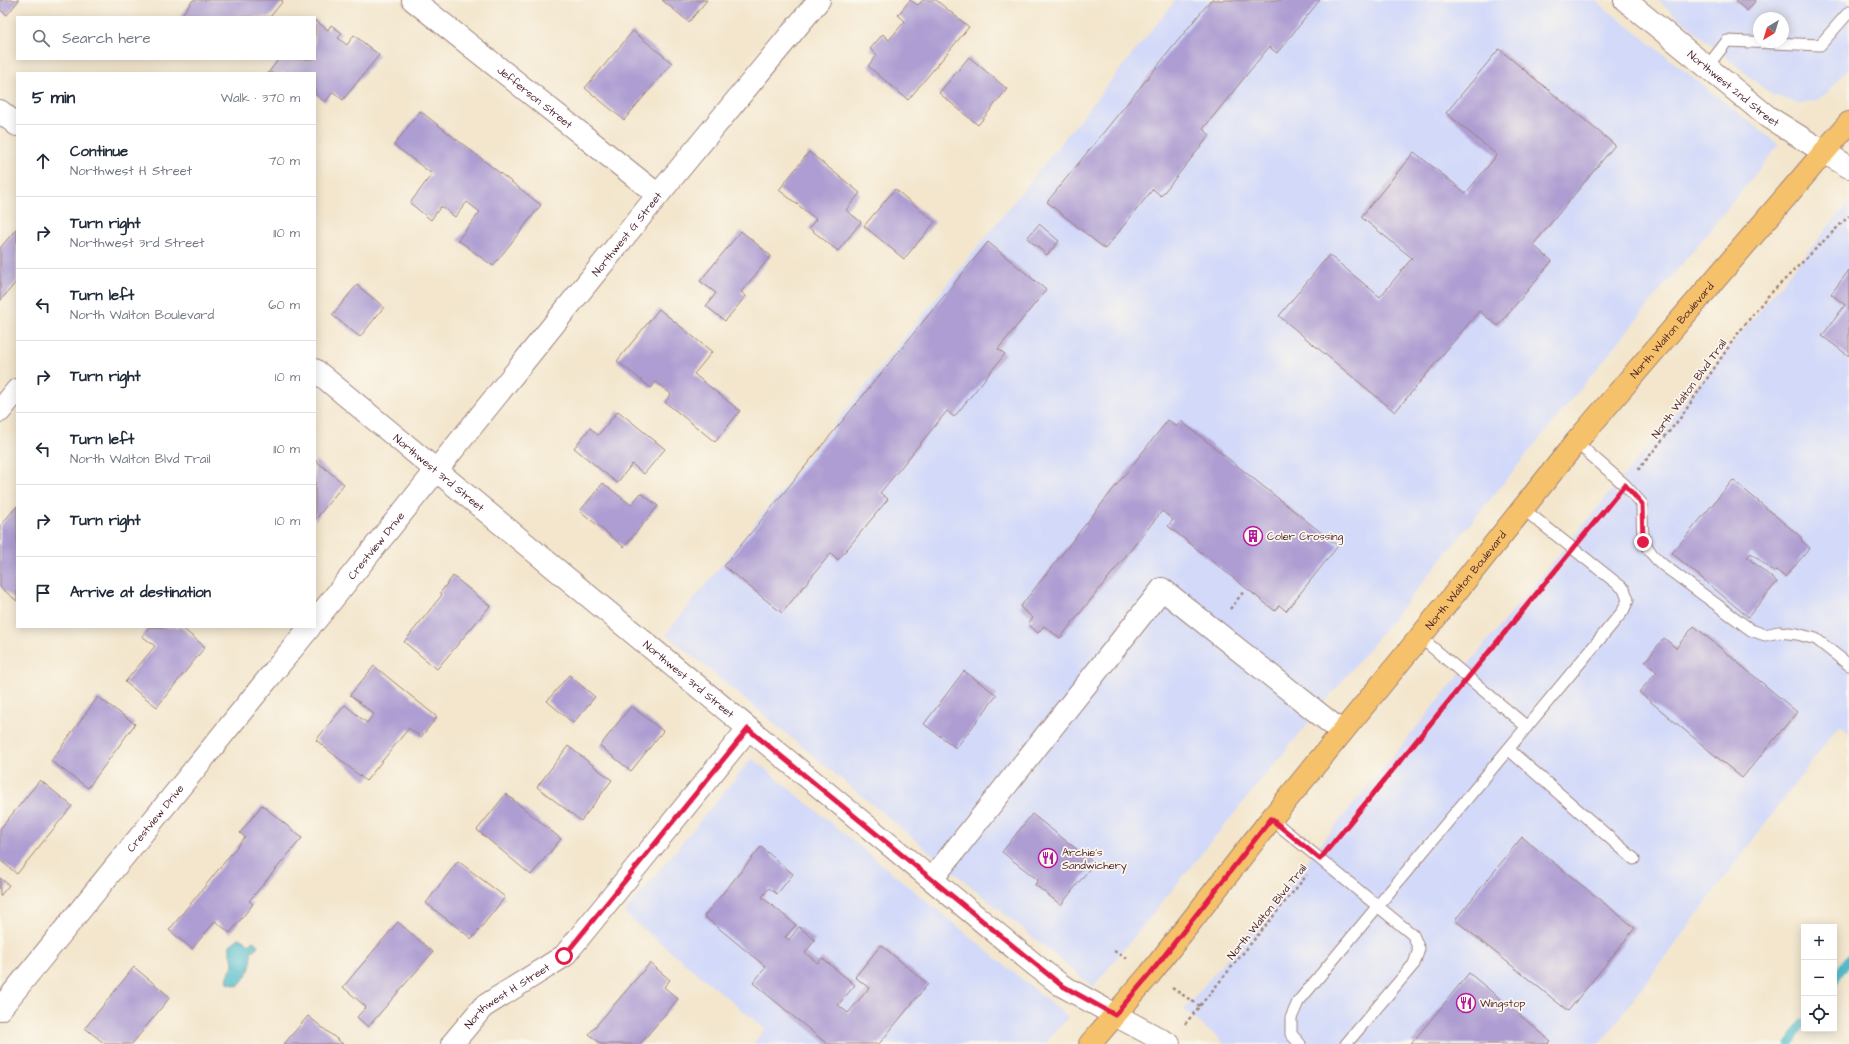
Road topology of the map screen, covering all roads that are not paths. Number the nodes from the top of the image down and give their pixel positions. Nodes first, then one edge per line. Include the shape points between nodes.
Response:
1 (413, 0) edge
2 (819, 0) edge
3 (1625, 0) edge
4 (1849, 12) edge
5 (1707, 67) junction
6 (0, 112) edge
7 (1849, 123) edge
8 (16, 125) edge
9 (1824, 152) junction
10 (1849, 167) edge
11 (658, 195) junction
12 (316, 371) edge
13 (16, 391) edge
14 (0, 411) edge
15 (1576, 442) junction
16 (437, 470) junction
17 (1522, 508) junction
18 (316, 620) edge
19 (309, 628) edge
20 (1420, 636) junction
21 (1849, 665) edge
22 (1527, 727) junction
23 (748, 729) junction
24 (1342, 732) junction
25 (1508, 749) junction
26 (1271, 819) junction
27 (1634, 859) dead end
28 (932, 879) junction
29 (1378, 906) junction
30 (0, 1009) edge
31 (1115, 1015) junction
32 (452, 1044) edge
33 (1090, 1044) edge
34 (1169, 1044) edge
35 (1300, 1044) edge
36 (1346, 1044) edge

1 - 11 street, Jefferson Street
2 - 11 street, Northwest G Street
3 - 5 street, Northwest 2nd Street
4 - 5 lane via 1820,45 1727,41
5 - 9 street, Northwest 2nd Street via 1768,117
6 - 8 street
7 - 9 main road, North Walton Boulevard
9 - 10 street, Northwest 2nd Street
9 - 15 main road, North Walton Boulevard
11 - 16 street, Northwest G Street
12 - 16 street, Northwest 3rd Street
13 - 14 street
15 - 17 main road, North Walton Boulevard
15 - 21 lane via 1625,485 1642,504 1643,542 1652,556 1663,565 1751,630 1765,635 1779,632 1816,639
16 - 18 street, Crestview Drive
16 - 23 street, Northwest 3rd Street
17 - 20 main road, North Walton Boulevard
17 - 22 lane via 1624,589 1628,600 1623,611
19 - 30 street, Crestview Drive
20 - 22 lane
20 - 24 main road, North Walton Boulevard
22 - 25 lane
23 - 28 street, Northwest 3rd Street
23 - 32 street, Northwest H Street via 564,956 483,1006
24 - 26 main road, North Walton Boulevard
24 - 28 street via 1162,589
25 - 27 lane
25 - 29 lane
26 - 29 lane
26 - 31 main road, North Walton Boulevard
28 - 31 street, Northwest 3rd Street via 1061,985
29 - 35 lane via 1298,1002 1291,1018 1291,1034
29 - 36 lane via 1413,936 1419,949 1414,964
31 - 33 main road, North Walton Boulevard
31 - 34 street, Northwest 3rd Street

